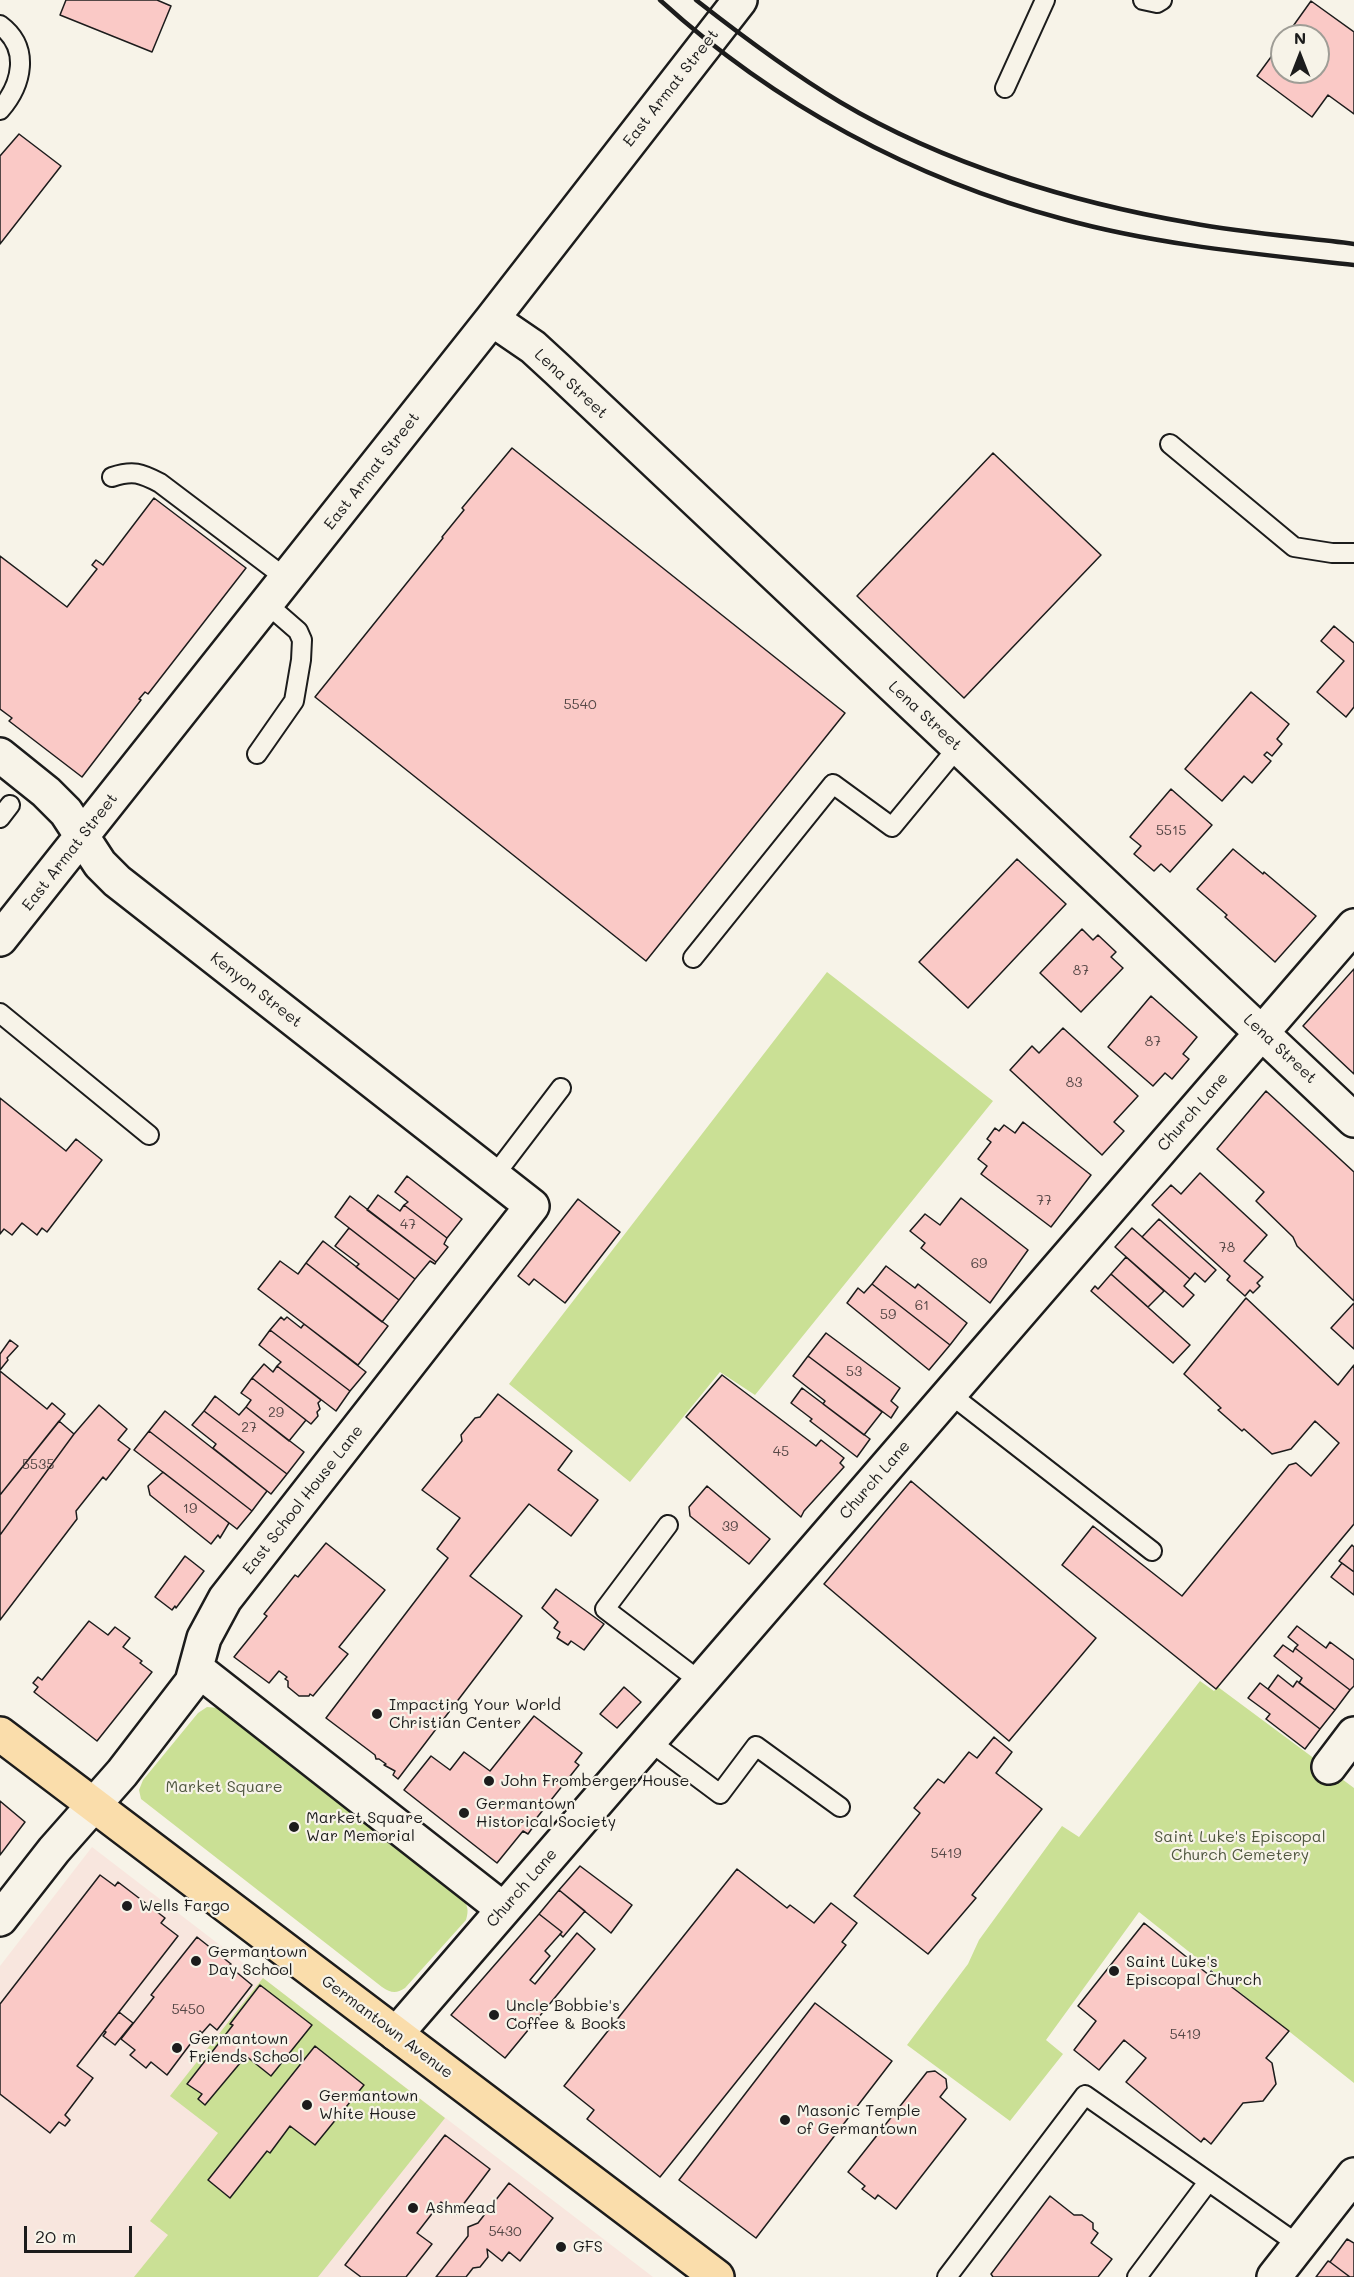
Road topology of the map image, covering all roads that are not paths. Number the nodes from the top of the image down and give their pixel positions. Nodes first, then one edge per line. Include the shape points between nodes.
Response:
1 (740, 0) edge
2 (1045, 0) edge
3 (1143, 0) edge
4 (1162, 0) edge
5 (0, 25) edge
6 (1005, 88) dead end
7 (4, 99) edge
8 (492, 319) junction
9 (1170, 444) dead end
10 (112, 477) dead end
11 (1354, 553) edge
12 (277, 591) junction
13 (958, 747) junction
14 (257, 754) dead end
15 (0, 755) edge
16 (81, 837) junction
17 (1354, 926) edge
18 (0, 938) edge
19 (693, 958) dead end
20 (0, 1013) edge
21 (1262, 1032) junction
22 (561, 1088) dead end
23 (1354, 1120) edge
24 (149, 1135) dead end
25 (494, 1176) junction
26 (532, 1206) joint
27 (950, 1394) junction
28 (668, 1525) dead end
29 (1152, 1551) dead end
30 (197, 1669) junction
31 (700, 1682) junction
32 (0, 1734) edge
33 (1354, 1734) edge
34 (649, 1741) junction
35 (1329, 1767) dead end
36 (93, 1804) junction
37 (840, 1807) dead end
38 (504, 1909) junction
39 (0, 1919) edge
40 (396, 2034) junction
41 (1354, 2175) edge
42 (1208, 2182) junction
43 (1299, 2245) junction
44 (717, 2277) edge
45 (947, 2277) edge
46 (1137, 2277) edge
47 (1274, 2277) edge

1 - 8 street, East Armat Street
2 - 6 lane
3 - 4 lane
5 - 7 lane via 15,39 21,56 21,68
8 - 12 street, East Armat Street
8 - 13 street, Lena Street via 558,370
9 - 11 lane via 1294,547
10 - 12 lane via 127,472 160,483
12 - 14 lane via 302,640 301,660 294,701
12 - 16 street, East Armat Street
13 - 19 lane via 892,826 833,784
13 - 21 street, Lena Street
15 - 16 street, Kenyon Street via 66,812
16 - 18 street, East Armat Street
16 - 25 street, Kenyon Street via 117,881
17 - 21 street, Church Lane
20 - 24 lane
21 - 23 street, Lena Street
21 - 27 street, Church Lane
22 - 25 lane
25 - 26 street, Kenyon Street
26 - 30 street, East School House Lane via 225,1599 204,1638
27 - 29 lane
27 - 31 street, Church Lane
28 - 31 lane via 605,1609
30 - 36 street, East School House Lane via 192,1682 122,1773
30 - 38 street
31 - 34 street, Church Lane
32 - 36 main road, Germantown Avenue
33 - 35 street
34 - 37 lane via 720,1794 756,1746
34 - 38 street, Church Lane
36 - 39 street, East School House Lane
36 - 40 main road, Germantown Avenue
38 - 40 street, Church Lane
40 - 44 main road, Germantown Avenue
41 - 43 street
42 - 43 lane
42 - 45 lane via 1085,2095
42 - 46 lane
43 - 47 street

